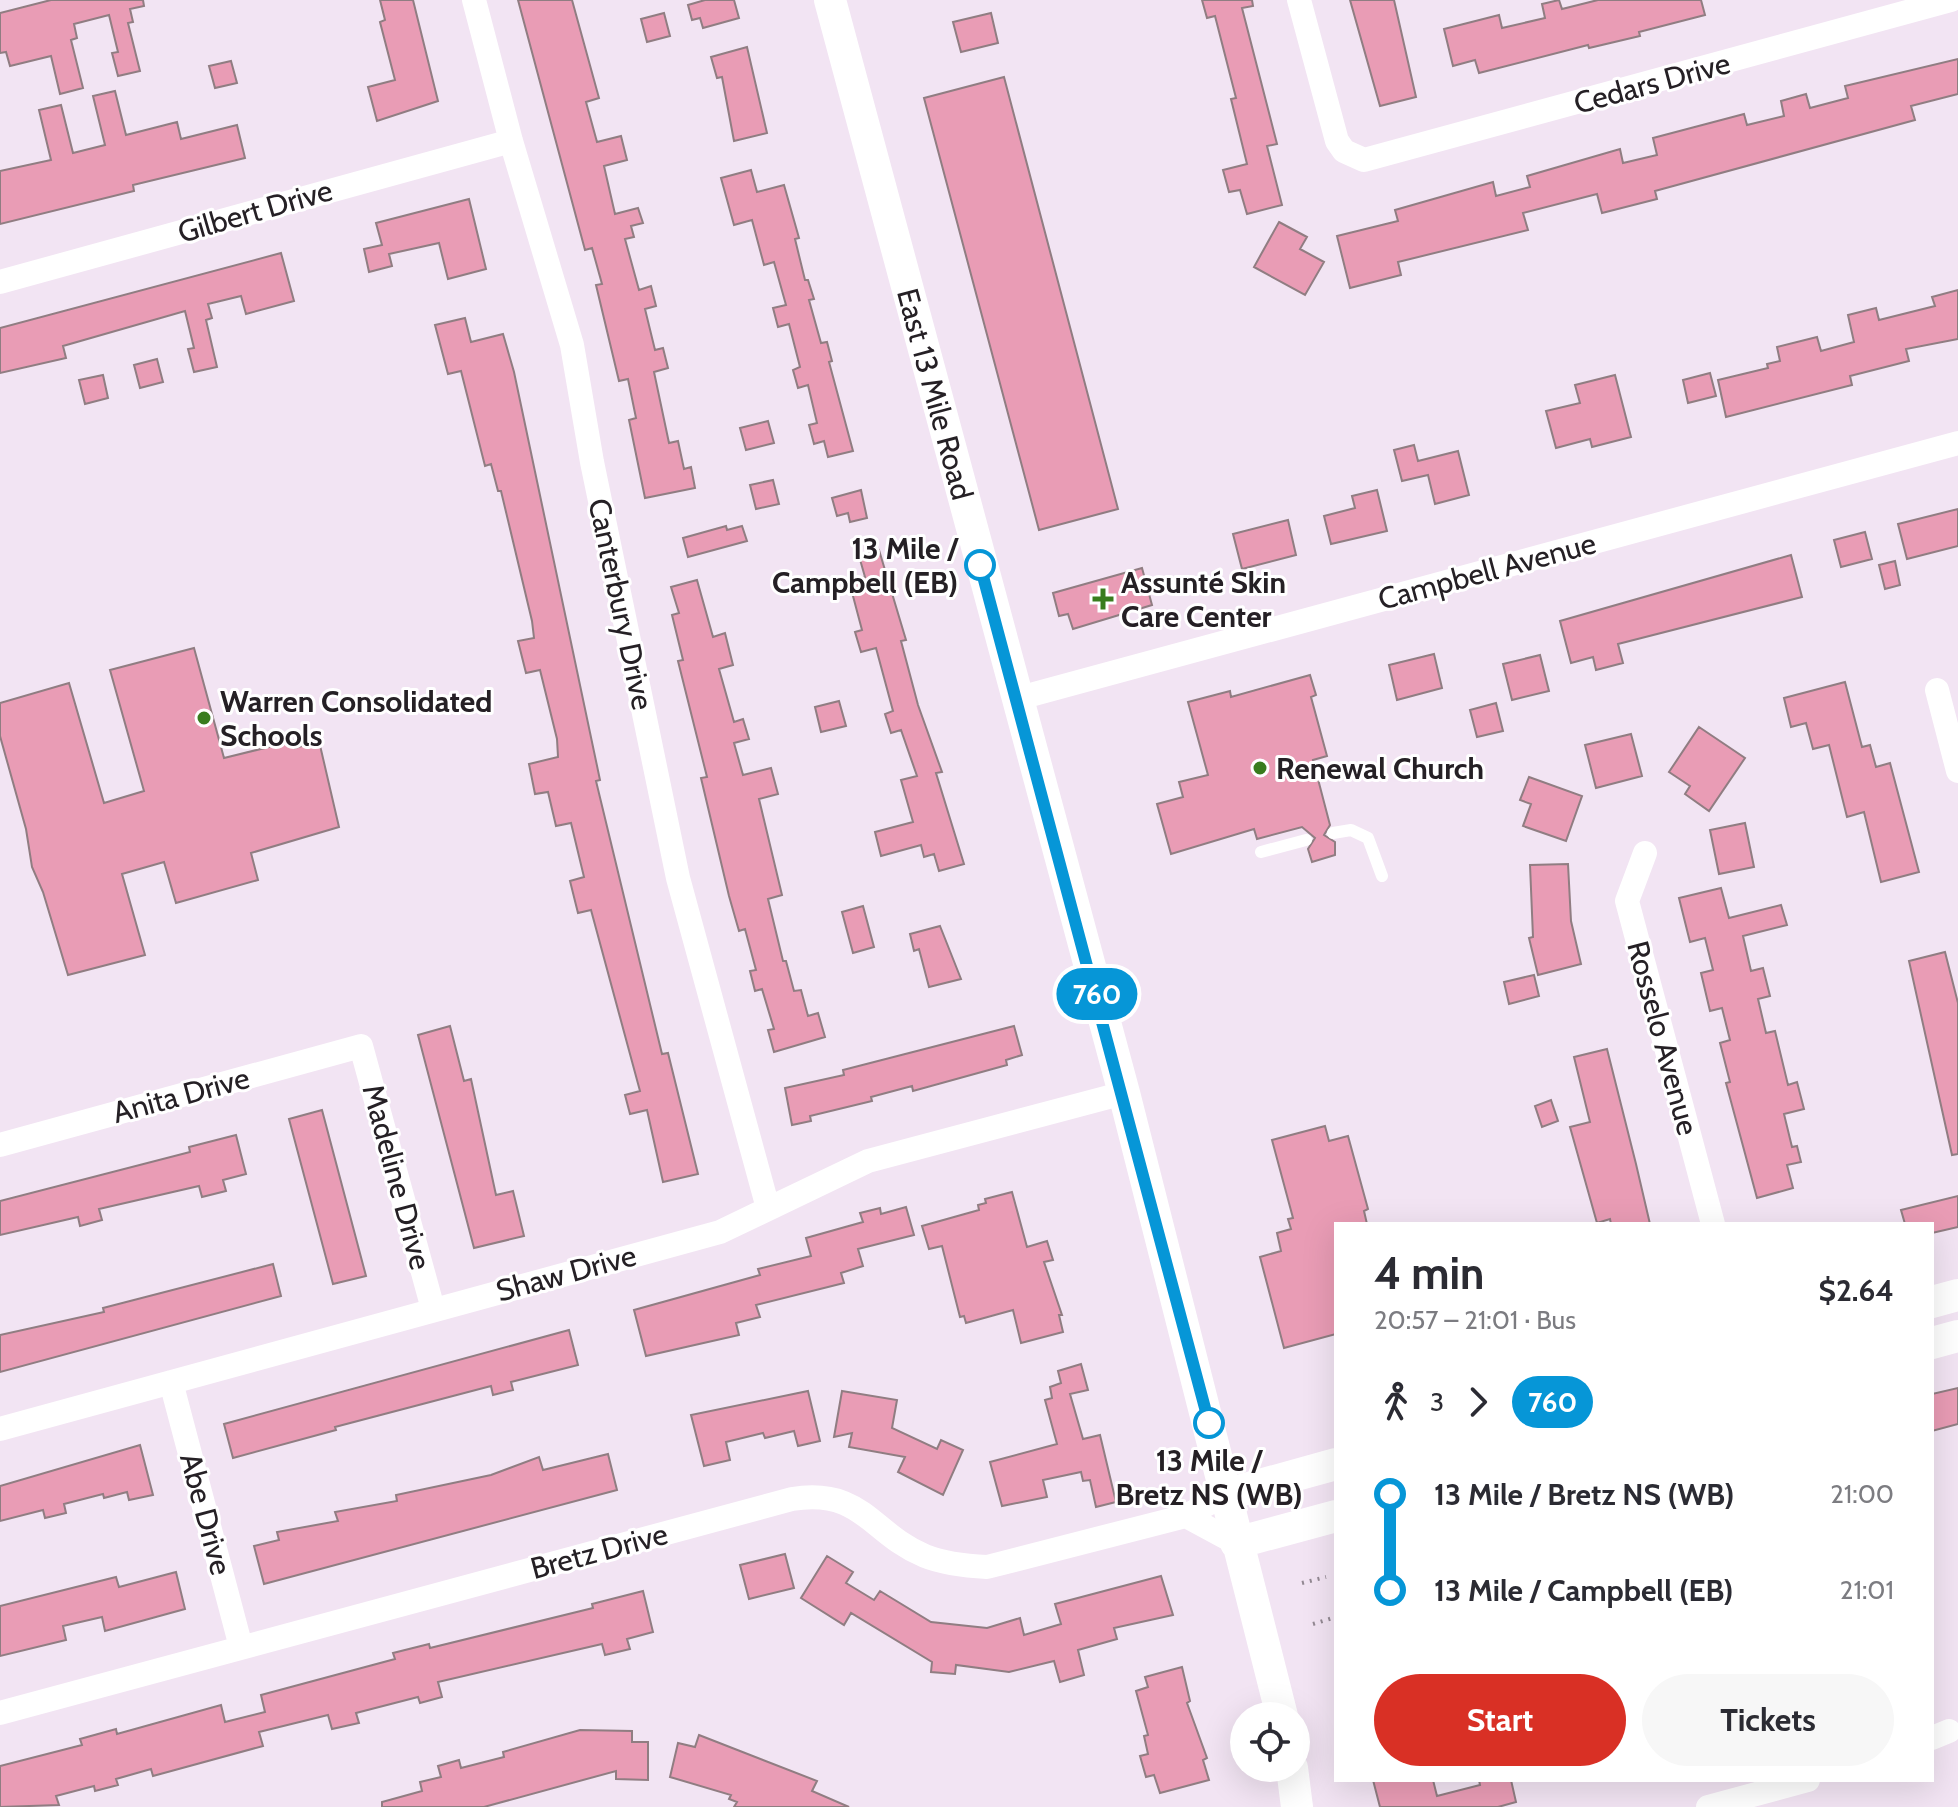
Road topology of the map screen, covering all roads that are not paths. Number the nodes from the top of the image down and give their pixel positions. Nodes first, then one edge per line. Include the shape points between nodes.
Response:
1 (474, 0) edge
2 (830, 0) edge
3 (1299, 0) edge
4 (1951, 0) edge
5 (511, 141) junction
6 (0, 282) edge
7 (1958, 443) edge
8 (1937, 690) dead end
9 (1016, 699) junction
10 (1958, 771) edge
11 (1333, 833) dead end
12 (1306, 840) dead end
13 (1261, 852) dead end
14 (1645, 853) dead end
15 (1382, 876) dead end
16 (361, 1046) joint
17 (1124, 1093) junction
18 (0, 1145) edge
19 (768, 1208) junction
20 (1712, 1222) edge
21 (1958, 1295) edge
22 (1934, 1301) edge
23 (433, 1309) junction
24 (1958, 1336) edge
25 (1934, 1342) edge
26 (171, 1382) junction
27 (0, 1429) edge
28 (1334, 1465) edge
29 (1224, 1495) junction
30 (1186, 1516) junction
31 (1334, 1517) edge
32 (1236, 1543) junction
33 (241, 1647) junction
34 (1278, 1702) edge
35 (0, 1713) edge
36 (1294, 1782) edge
37 (1801, 1782) edge
38 (1297, 1807) edge
39 (1708, 1807) edge

1 - 5 street, Canterbury Drive
2 - 9 main road, East 13 Mile Road
3 - 4 street, Cedars Drive via 1337,141 1352,156 1374,159
5 - 6 street, Gilbert Drive
5 - 19 street, Canterbury Drive via 572,345 678,878
7 - 9 street, Campbell Avenue
8 - 10 street
9 - 17 main road, East 13 Mile Road
11 - 15 lane via 1351,830 1368,838
12 - 13 lane
14 - 20 street, Rosselo Avenue via 1627,901
16 - 18 street, Anita Drive
16 - 23 street, Madeline Drive
17 - 19 street, Shaw Drive via 868,1161
17 - 29 main road, East 13 Mile Road
19 - 23 street, Shaw Drive via 720,1232
21 - 22 main road
23 - 26 street, Shaw Drive
24 - 25 main road
26 - 27 street, Shaw Drive
26 - 33 street, Abe Drive
28 - 29 main road
29 - 30 street, Bretz Drive
29 - 32 main road, East 13 Mile Road
30 - 32 street
30 - 33 street, Bretz Drive via 987,1567 924,1556 855,1507 816,1495
31 - 32 main road
32 - 34 main road, East 13 Mile Road
33 - 35 street, Bretz Drive
36 - 38 main road
37 - 39 street

